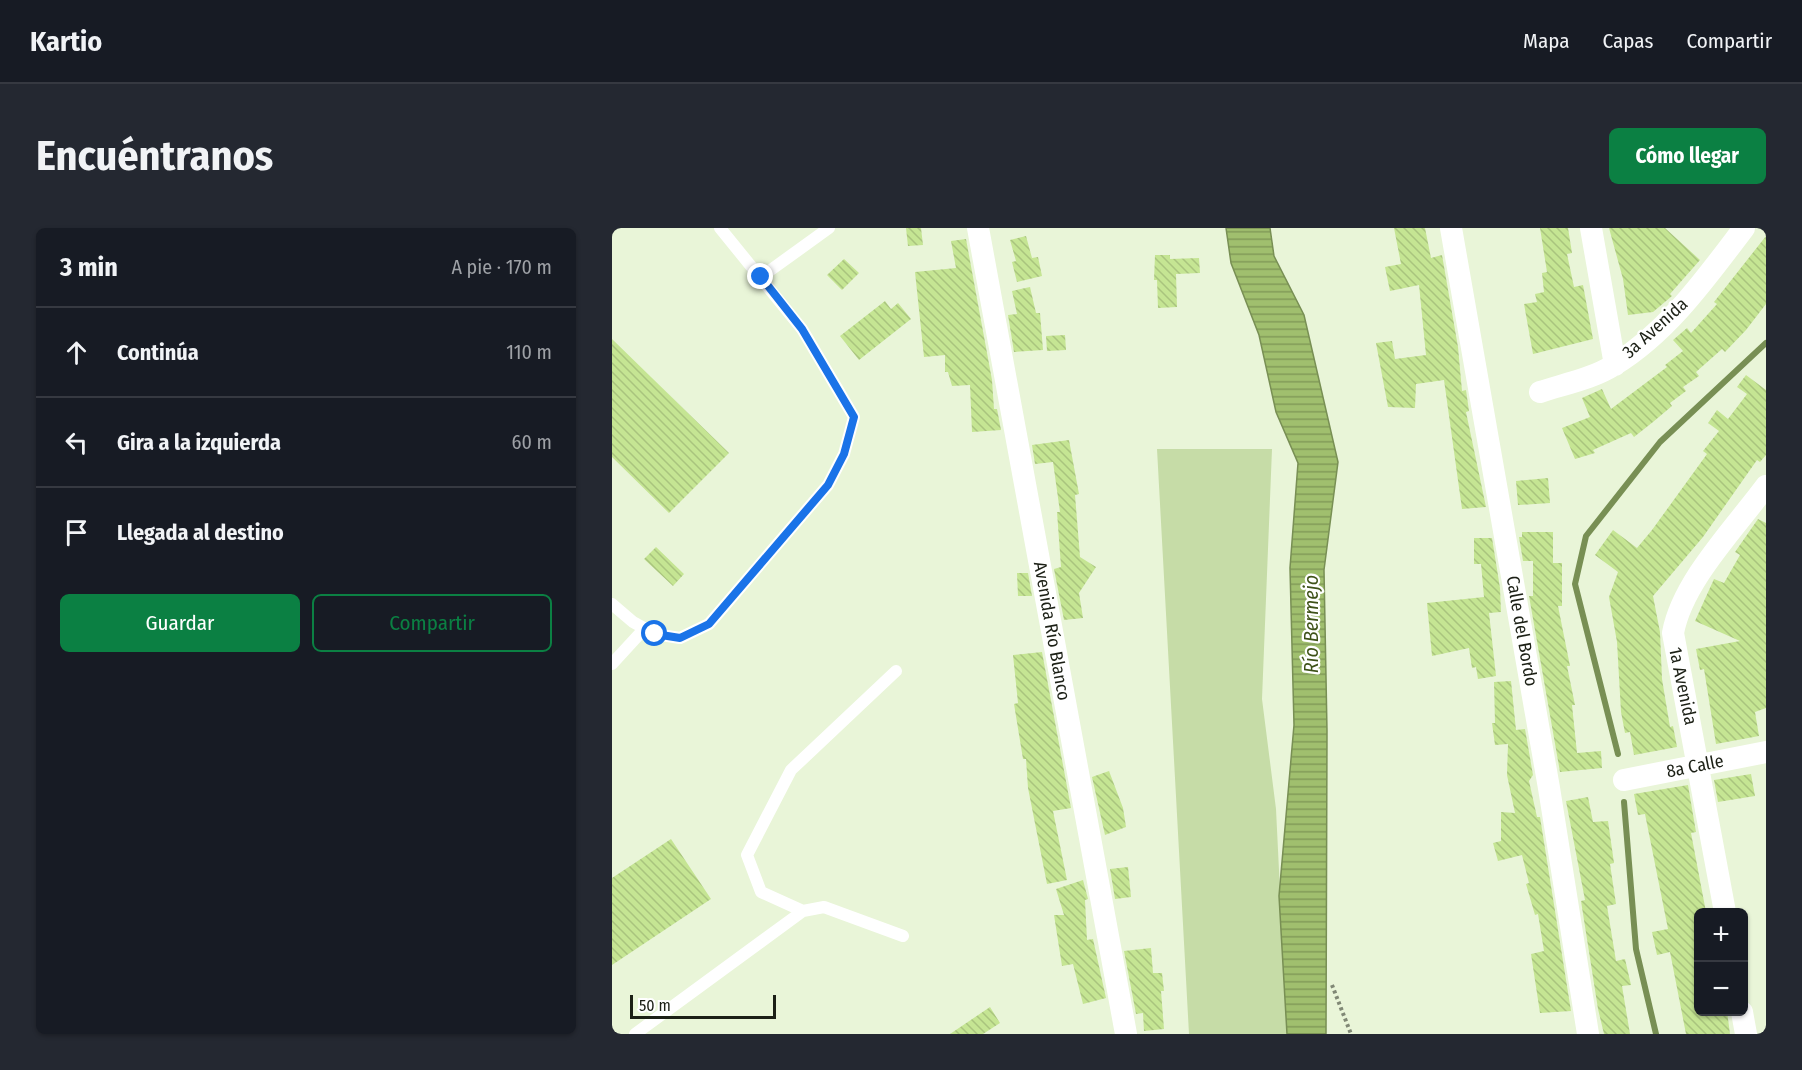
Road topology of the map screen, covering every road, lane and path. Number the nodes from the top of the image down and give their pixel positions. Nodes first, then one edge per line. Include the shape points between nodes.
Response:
1 (720, 228) edge
2 (829, 228) edge
3 (978, 228) edge
4 (1451, 228) edge
5 (1591, 228) edge
6 (1744, 228) edge
7 (761, 277) junction
8 (1615, 365) junction
9 (1540, 392) dead end
10 (1766, 486) edge
11 (612, 604) edge
12 (645, 628) junction
13 (612, 664) edge
14 (896, 671) dead end
15 (1766, 752) edge
16 (1700, 765) junction
17 (1624, 780) dead end
18 (1724, 908) edge
19 (803, 910) junction
20 (903, 936) dead end
21 (1332, 984) dead end
22 (1743, 1016) edge
23 (635, 1034) edge
24 (1126, 1034) edge
25 (1351, 1034) edge
26 (1588, 1034) edge
27 (1746, 1034) edge

1 - 7 lane
2 - 7 lane
3 - 24 street, Avenida Río Blanco
4 - 26 street, Calle del Bordo
5 - 8 street
6 - 8 street, 3a Avenida via 1670,320
7 - 12 lane via 802,329 854,417 844,454 828,485 709,624 680,638 655,634
8 - 9 street, 3a Avenida
10 - 16 street, 1a Avenida via 1688,589 1676,613 1672,633
11 - 12 lane
12 - 13 lane
14 - 19 lane via 791,770 747,855 761,892
15 - 16 street, 8a Calle
16 - 17 street, 8a Calle
16 - 18 street, 1a Avenida
19 - 20 lane via 824,907
19 - 23 lane
21 - 25 path
22 - 27 street

